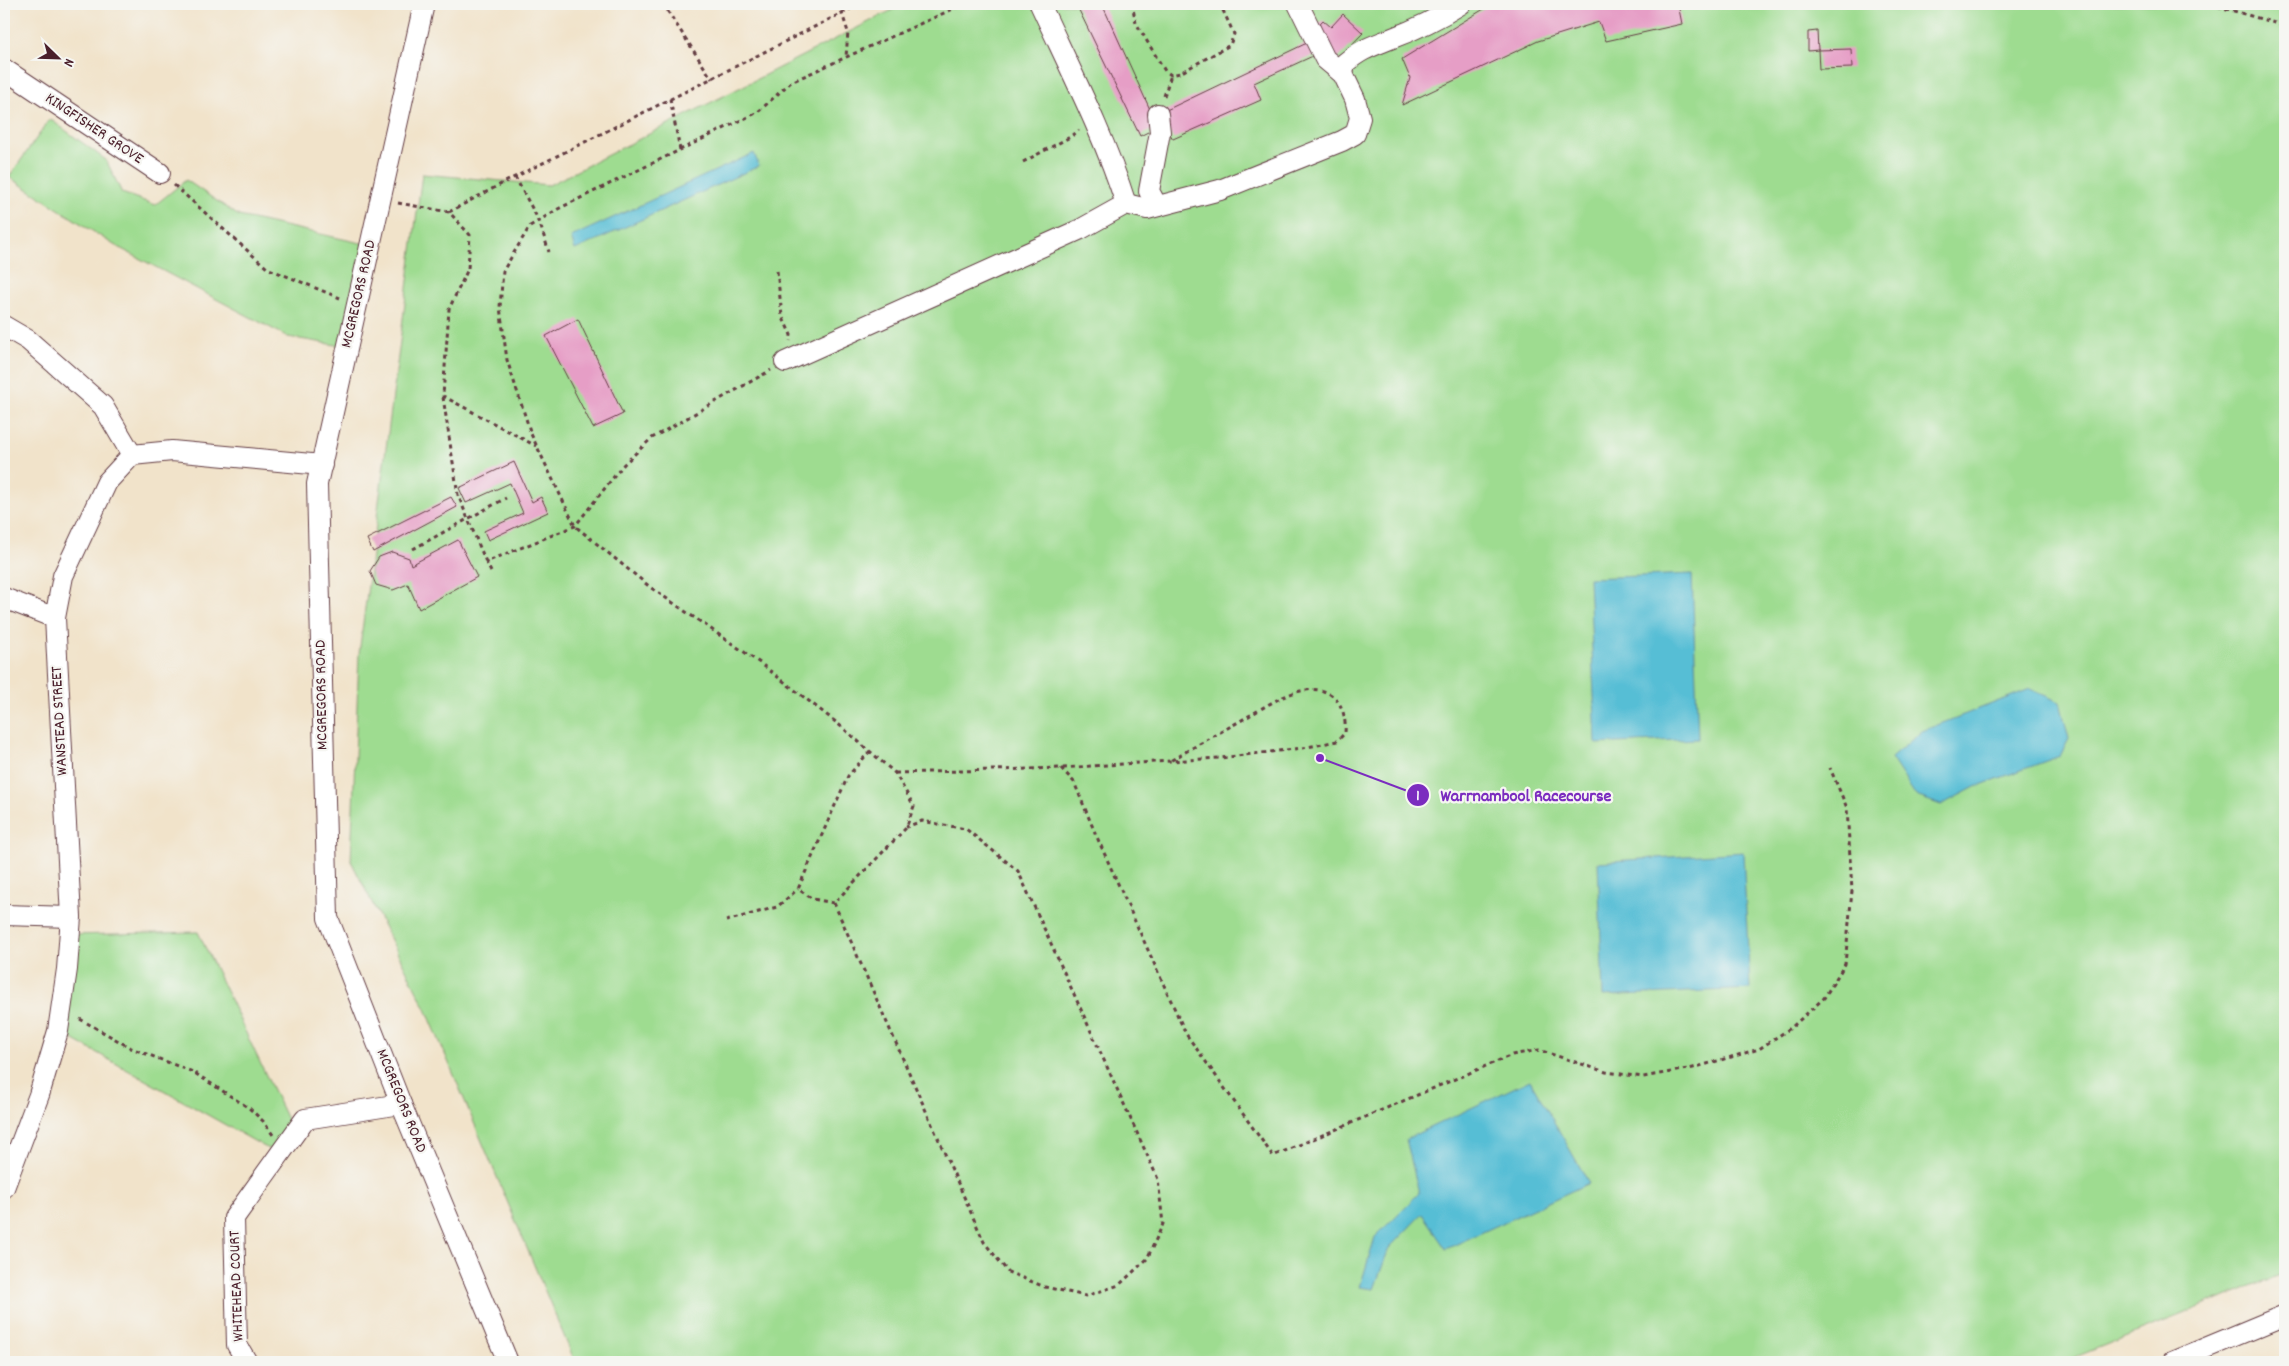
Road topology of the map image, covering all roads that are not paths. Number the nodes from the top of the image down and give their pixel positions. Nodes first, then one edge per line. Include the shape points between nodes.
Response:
1 (424, 4) edge
2 (1040, 4) edge
3 (1298, 4) edge
4 (1461, 4) edge
5 (4, 69) edge
6 (1343, 74) junction
7 (1158, 114) road end
8 (160, 173) road end
9 (1126, 204) junction
10 (1157, 206) junction
11 (4, 326) edge
12 (785, 362) road end
13 (132, 455) junction
14 (322, 465) junction
15 (4, 598) edge
16 (55, 618) junction
17 (4, 915) edge
18 (71, 917) junction
19 (401, 1104) junction
20 (5, 1181) edge
21 (2285, 1315) edge
22 (247, 1362) edge
23 (508, 1362) edge
24 (2172, 1362) edge

1 - 14 street, MCGREGORS ROAD
2 - 9 street via 1092,117
3 - 6 street via 1325,59
4 - 6 street via 1390,40 1362,49 1344,63
5 - 8 street, KINGFISHER GROVE
6 - 10 street via 1360,118 1355,134 1220,190
7 - 10 street via 1160,132 1149,191
9 - 10 street via 1147,209
9 - 12 street via 1081,229
11 - 13 street via 28,340 102,406
13 - 14 street via 172,450
13 - 16 street, WANSTEAD STREET via 107,482 62,576
14 - 19 street, MCGREGORS ROAD via 317,484 328,918
15 - 16 street
16 - 18 street, WANSTEAD STREET
17 - 18 street
18 - 20 street, WANSTEAD STREET via 58,1031 39,1094
19 - 22 street, WHITEHEAD COURT via 305,1119 234,1218 237,1345
19 - 23 street, MCGREGORS ROAD
21 - 24 street

